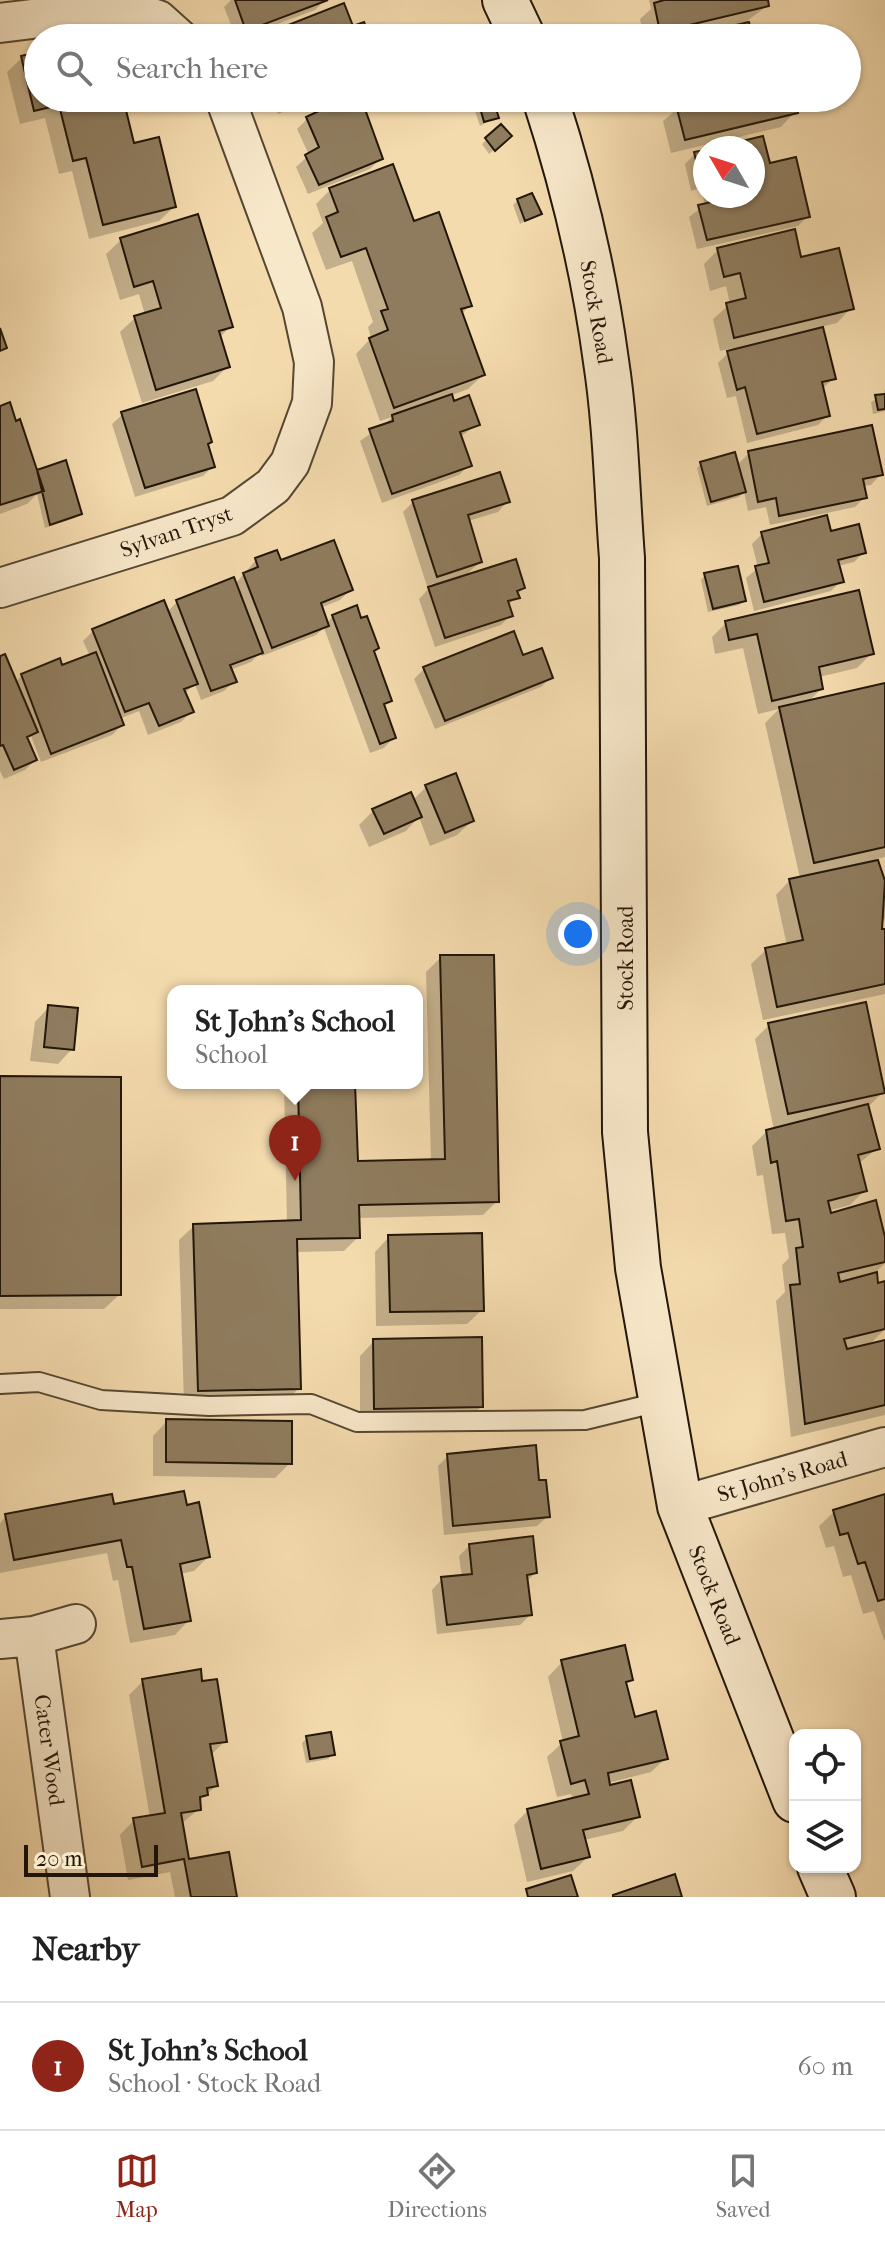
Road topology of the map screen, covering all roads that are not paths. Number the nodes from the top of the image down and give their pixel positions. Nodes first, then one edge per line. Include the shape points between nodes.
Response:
1 (505, 0) edge
2 (0, 23) edge
3 (162, 24) edge
4 (516, 24) edge
5 (230, 112) edge
6 (549, 112) edge
7 (0, 588) edge
8 (0, 1384) edge
9 (659, 1402) junction
10 (885, 1447) edge
11 (680, 1506) junction
12 (76, 1624) dead end
13 (17, 1638) edge
14 (789, 1785) edge
15 (823, 1873) edge
16 (70, 1897) edge
17 (833, 1897) edge

1 - 4 main road
2 - 3 street via 122,8
5 - 7 street, Sylvan Tryst via 302,307 314,362 312,403 290,463 273,486 232,516
6 - 9 main road, Stock Road via 581,224 608,378 622,558 625,1132 638,1268
8 - 9 lane via 39,1382 101,1400 311,1404 357,1422 585,1420
9 - 11 main road, Stock Road
10 - 11 street, St John's Road
11 - 14 main road, Stock Road
12 - 13 street
13 - 16 street, Cater Wood
15 - 17 main road

